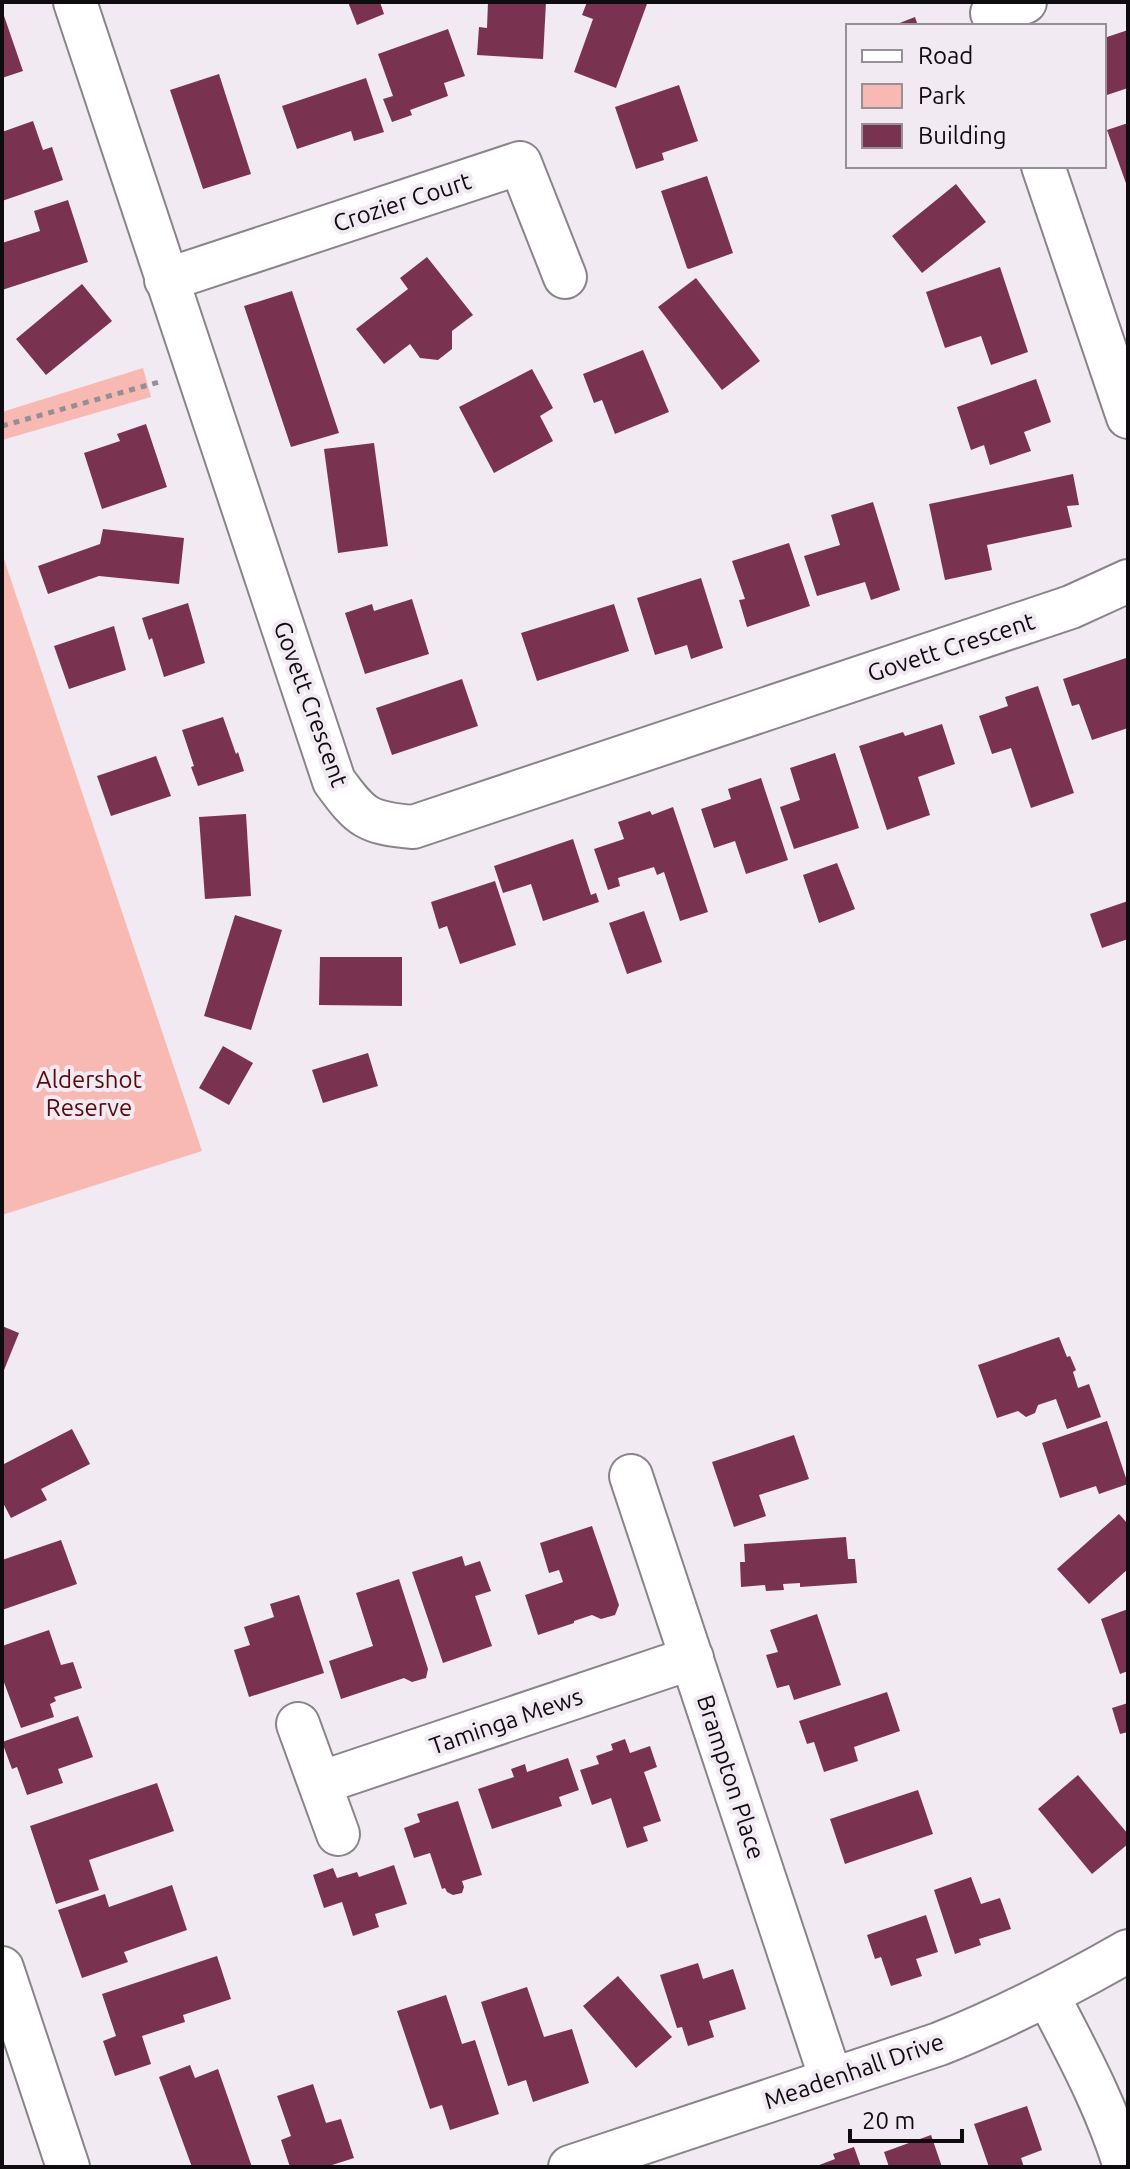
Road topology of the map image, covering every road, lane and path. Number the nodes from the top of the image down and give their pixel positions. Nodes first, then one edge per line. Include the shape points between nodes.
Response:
1 (75, 2) edge
2 (1044, 168) edge
3 (565, 277) dead end
4 (166, 280) junction
5 (197, 371) junction
6 (1128, 417) edge
7 (2, 426) edge
8 (1128, 581) edge
9 (631, 1476) dead end
10 (692, 1658) junction
11 (298, 1724) dead end
12 (320, 1783) junction
13 (338, 1834) dead end
14 (1128, 1951) edge
15 (2, 1968) edge
16 (1048, 1996) junction
17 (831, 2079) junction
18 (68, 2167) edge
19 (570, 2167) edge
20 (1125, 2167) edge

1 - 4 street, Govett Crescent
2 - 6 street
3 - 4 street, Crozier Court via 520,163
4 - 5 street, Govett Crescent
5 - 7 path
5 - 8 street, Govett Crescent via 334,781 366,818 383,824 413,827 1071,607
9 - 10 street, Brampton Place
10 - 12 street, Taminga Mews
10 - 17 street, Brampton Place
11 - 12 street
12 - 13 street
14 - 16 street, Meadenhall Drive
15 - 18 street
16 - 17 street, Meadenhall Drive via 939,2044
16 - 20 street
17 - 19 street, Meadenhall Drive

